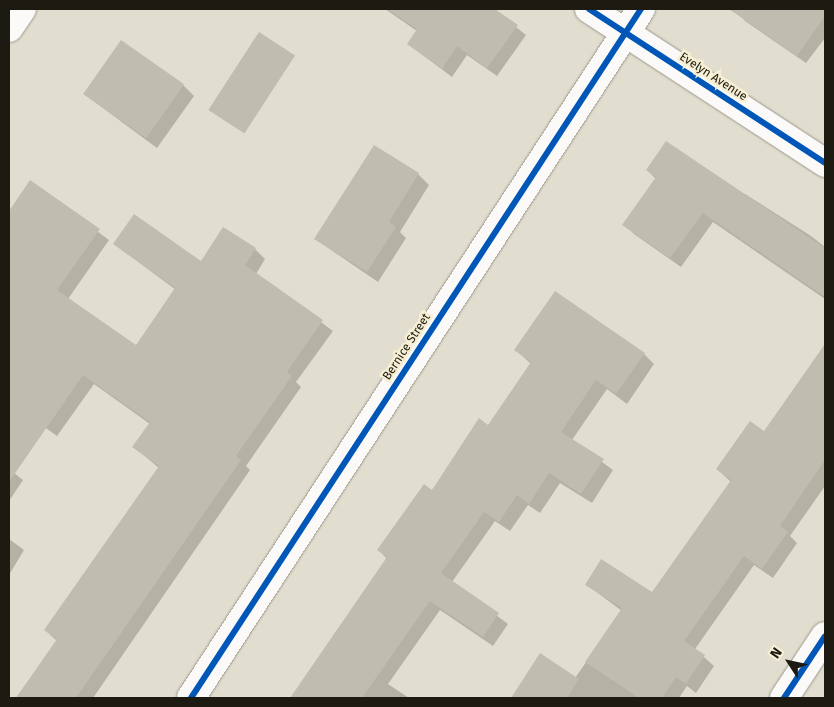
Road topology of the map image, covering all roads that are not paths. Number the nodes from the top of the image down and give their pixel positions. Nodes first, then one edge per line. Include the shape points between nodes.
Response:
1 (22, 9) edge
2 (589, 9) edge
3 (641, 9) edge
4 (9, 28) edge
5 (625, 33) junction
6 (825, 163) edge
7 (825, 636) edge
8 (191, 698) edge
9 (784, 698) edge

1 - 4 street
2 - 5 street, Evelyn Avenue
3 - 5 street, Bernice Street
5 - 6 street, Evelyn Avenue
5 - 8 street, Bernice Street
7 - 9 street

